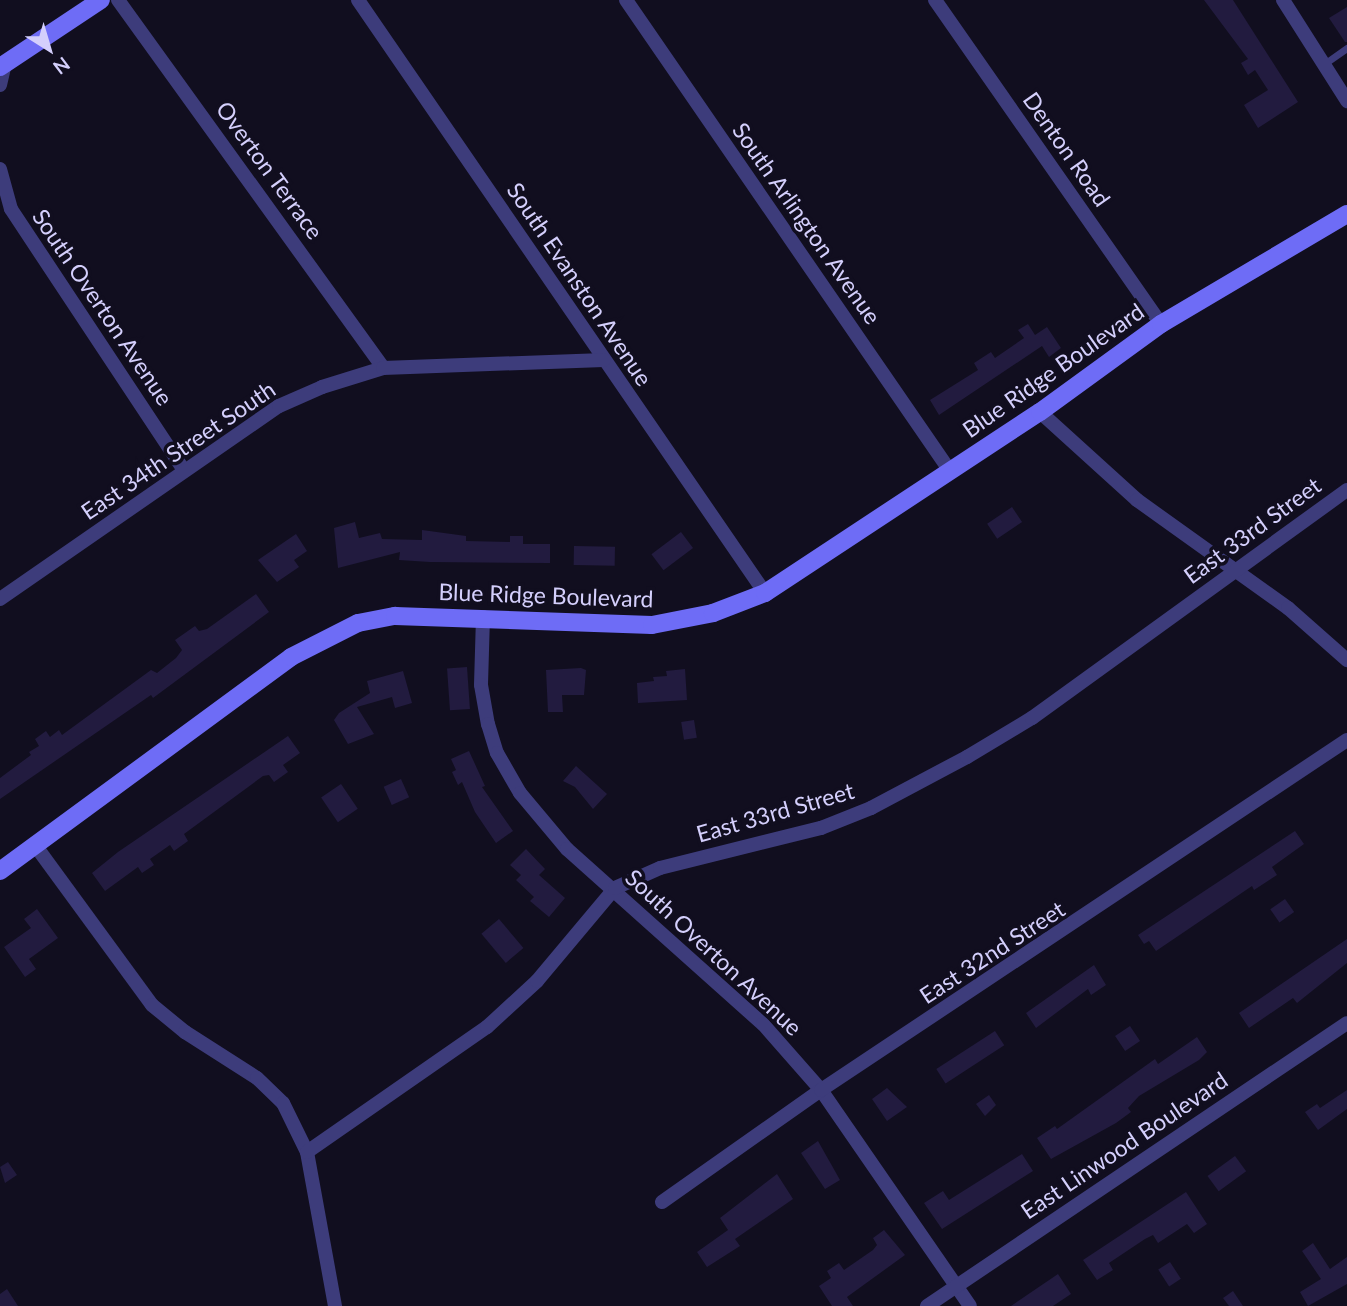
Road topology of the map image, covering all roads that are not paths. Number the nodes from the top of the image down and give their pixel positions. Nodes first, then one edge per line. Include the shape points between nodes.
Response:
1 (101, 0) edge
2 (118, 0) edge
3 (358, 0) edge
4 (626, 0) edge
5 (935, 0) edge
6 (1283, 0) edge
7 (1347, 48) edge
8 (1324, 64) junction
9 (2, 66) edge
10 (0, 85) edge
11 (1347, 100) edge
12 (0, 169) edge
13 (5, 201) edge
14 (1347, 214) edge
15 (1161, 324) junction
16 (604, 360) junction
17 (383, 368) junction
18 (1040, 412) junction
19 (184, 470) junction
20 (950, 471) junction
21 (1347, 490) edge
22 (1234, 571) junction
23 (765, 593) junction
24 (2, 594) edge
25 (483, 617) junction
26 (1347, 660) edge
27 (1347, 740) edge
28 (35, 845) junction
29 (0, 871) edge
30 (615, 888) junction
31 (1347, 1023) edge
32 (821, 1090) junction
33 (307, 1152) junction
34 (662, 1202) dead end
35 (956, 1286) junction
36 (335, 1306) edge
37 (926, 1306) edge
38 (970, 1306) edge

1 - 9 street
2 - 17 street, Overton Terrace
3 - 16 street, South Evanston Avenue
4 - 20 street, South Arlington Avenue
5 - 15 street, Denton Road
6 - 8 street
7 - 8 lane
8 - 11 street
9 - 10 street
12 - 13 street, South Overton Avenue
13 - 19 street, South Overton Avenue
14 - 15 street, Blue Ridge Boulevard
15 - 18 street, Blue Ridge Boulevard
16 - 17 street, East 34th Street South
16 - 23 street, South Evanston Avenue
17 - 19 street, East 34th Street South via 279,406
18 - 20 street, Blue Ridge Boulevard
18 - 22 street via 1137,500
19 - 24 street, East 34th Street South
20 - 23 street, Blue Ridge Boulevard
21 - 22 street, East 33rd Street
22 - 26 street via 1288,608
22 - 30 street, East 33rd Street via 1032,718 871,808 821,828 660,868
23 - 25 street, Blue Ridge Boulevard via 713,613 652,625
25 - 28 street, Blue Ridge Boulevard via 395,616 323,637
25 - 30 street, South Overton Avenue via 481,685 497,753 548,829
27 - 32 street, East 32nd Street
28 - 29 street, Blue Ridge Boulevard
28 - 33 street via 136,986 185,1032 275,1094 294,1120
30 - 32 street, South Overton Avenue via 764,1024
30 - 33 street, East 33rd Street via 537,981 487,1027
31 - 35 street, East Linwood Boulevard
32 - 34 street, East 32nd Street
32 - 35 street, South Overton Avenue
33 - 36 street
35 - 37 street, East Linwood Boulevard
35 - 38 street, South Overton Avenue

